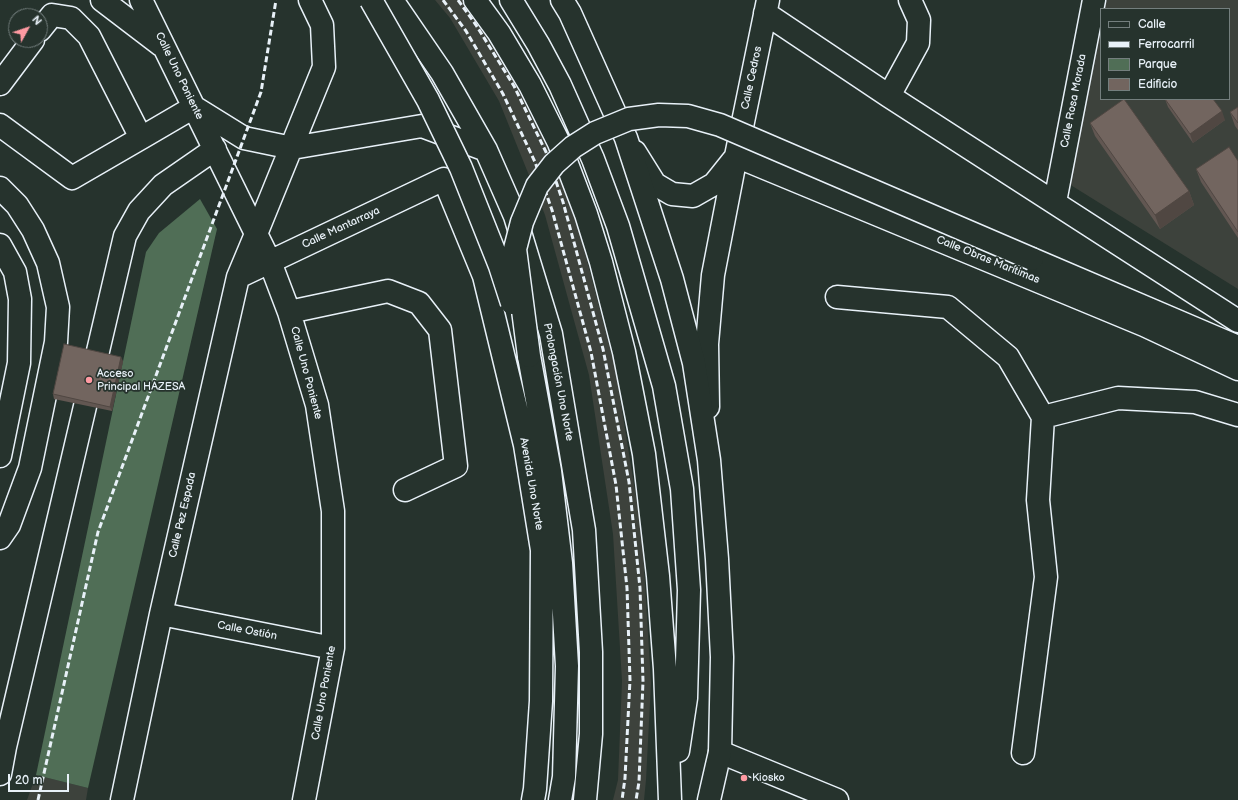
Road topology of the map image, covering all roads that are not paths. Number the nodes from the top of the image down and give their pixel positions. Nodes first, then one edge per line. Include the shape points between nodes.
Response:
1 (102, 0) edge
2 (310, 0) edge
3 (371, 0) edge
4 (392, 0) edge
5 (475, 0) edge
6 (511, 0) edge
7 (562, 0) edge
8 (910, 0) edge
9 (1094, 0) edge
10 (148, 3) edge
11 (767, 6) edge
12 (48, 20) edge
13 (27, 48) edge
14 (166, 49) junction
15 (0, 84) edge
16 (889, 96) junction
17 (194, 107) junction
18 (0, 125) edge
19 (141, 138) junction
20 (626, 138) junction
21 (292, 148) junction
22 (215, 149) junction
23 (486, 150) junction
24 (736, 156) junction
25 (444, 179) joint
26 (0, 188) edge
27 (1055, 202) junction
28 (256, 234) junction
29 (0, 245) edge
30 (270, 262) junction
31 (238, 277) junction
32 (837, 297) dead end
33 (289, 312) junction
34 (1238, 322) edge
35 (1238, 347) edge
36 (529, 356) junction
37 (1238, 369) edge
38 (1238, 415) edge
39 (1043, 417) junction
40 (0, 456) edge
41 (709, 460) junction
42 (405, 490) dead end
43 (0, 538) edge
44 (161, 614) junction
45 (333, 648) junction
46 (0, 713) edge
47 (5, 747) junction
48 (720, 752) junction
49 (1023, 753) dead end
50 (0, 774) edge
51 (122, 800) edge
52 (304, 800) edge
53 (533, 800) edge
54 (560, 800) edge
55 (585, 800) edge
56 (670, 800) edge
57 (709, 800) edge
58 (837, 800) edge

1 - 14 street
2 - 21 street, Calle Pez Espada via 322,25 324,67
3 - 36 street, bridge via 428,100 461,168 500,266
4 - 23 street, Prolongación Uno Norte via 442,73
5 - 56 street via 499,33 530,85 559,143 601,262 624,352 644,454 658,576 665,669
6 - 56 street via 560,85 593,159 618,226 664,386 682,489 689,590 686,698
7 - 20 street
8 - 16 street via 919,20 918,43
9 - 27 street, Calle Rosa Morada
10 - 14 street, Calle Uno Poniente
11 - 16 street
11 - 24 street, Calle Cedros
12 - 19 street via 52,15 71,18 89,36
13 - 15 street
14 - 17 street, Calle Uno Poniente
16 - 27 street
17 - 19 street
17 - 21 street via 244,138
17 - 22 street, Calle Uno Poniente
18 - 19 street via 72,178
20 - 24 street via 655,184 672,194 693,196 714,184
20 - 41 street via 672,279 694,362
21 - 23 street via 422,126
21 - 28 street, Calle Pez Espada
22 - 28 street, Calle Uno Poniente
22 - 47 street via 163,185 138,211 125,236
23 - 55 street, Prolongación Uno Norte via 515,216 551,334 584,530 591,652 591,734
24 - 37 street, Calle Obras Marítimas via 1144,325
24 - 41 street, Calle Cedros via 713,275 707,344
25 - 30 street, Calle Mantarraya
25 - 53 street, Avenida Uno Norte via 484,276 525,445 542,550 541,701
26 - 43 street via 18,205 33,230 48,263 58,307 56,342 30,468 10,525
27 - 34 street
28 - 30 street, Calle Uno Poniente
28 - 31 street, Calle Pez Espada
29 - 40 street via 15,272 20,299 19,363
30 - 31 street, Calle Mantarraya
30 - 33 street, Calle Uno Poniente
31 - 44 street, Calle Pez Espada
32 - 39 street via 948,307 1008,357
33 - 42 street via 388,291 418,303 440,330 456,466
33 - 45 street, Calle Uno Poniente via 317,405 333,511
35 - 36 street, bridge via 720,125 688,116 658,114 629,119 595,133 573,147 554,164 537,186 522,222 515,249
36 - 54 street via 550,471 561,564 567,666 564,777
38 - 39 street via 1196,402 1118,398
39 - 49 street via 1038,500 1046,577
41 - 48 street via 722,657
44 - 45 street, Calle Ostión
44 - 51 street, Calle Pez Espada
45 - 52 street, Calle Uno Poniente
46 - 47 street
47 - 50 street
48 - 57 street
48 - 58 street

